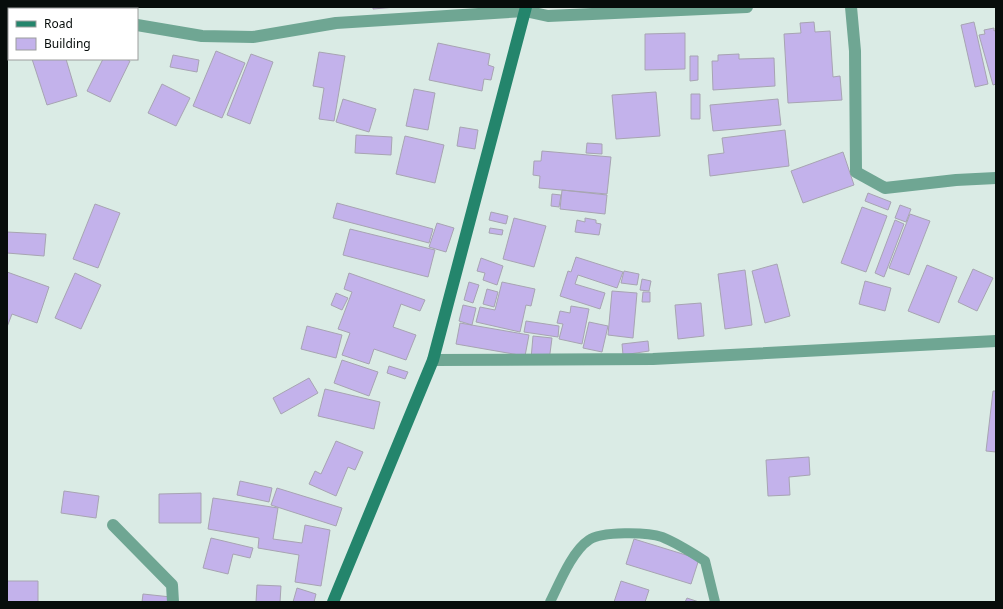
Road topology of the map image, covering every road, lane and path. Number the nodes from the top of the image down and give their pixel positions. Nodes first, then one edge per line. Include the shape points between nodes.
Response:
1 (747, 7) edge
2 (851, 7) edge
3 (525, 9) edge
4 (138, 25) edge
5 (996, 178) edge
6 (996, 341) edge
7 (433, 360) junction
8 (113, 525) dead end
9 (174, 602) edge
10 (333, 602) edge
11 (550, 602) edge
12 (715, 602) edge

1 - 3 street via 548,16
2 - 5 street via 855,50 856,172 885,188
3 - 4 street via 336,22 253,37 202,36
3 - 7 street
6 - 7 street via 653,359
7 - 10 street
8 - 9 street via 172,585
11 - 12 lane via 564,573 590,539 627,533 660,536 705,561

